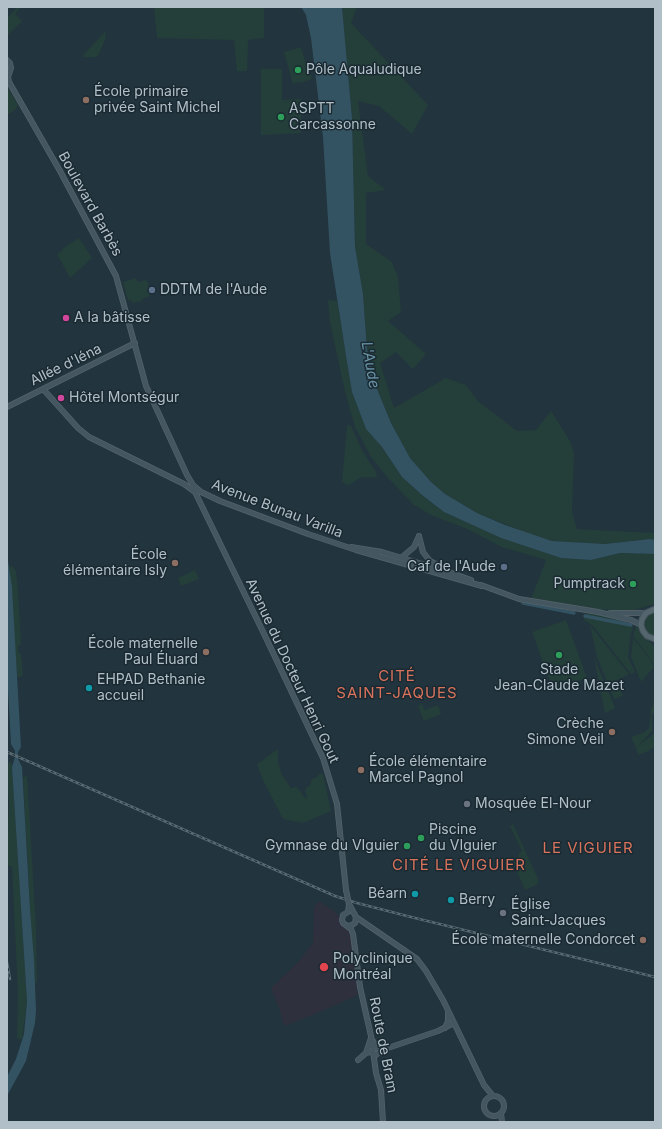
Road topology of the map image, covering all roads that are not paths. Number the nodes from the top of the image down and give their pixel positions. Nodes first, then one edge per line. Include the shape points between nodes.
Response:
1 (7, 60) edge
2 (134, 343) junction
3 (43, 389) junction
4 (7, 407) edge
5 (189, 479) junction
6 (184, 484) junction
7 (200, 492) junction
8 (199, 501) junction
9 (345, 546) junction
10 (401, 558) junction
11 (449, 572) junction
12 (482, 586) junction
13 (655, 609) edge
14 (598, 612) junction
15 (646, 613) junction
16 (641, 625) junction
17 (655, 639) edge
18 (352, 914) junction
19 (348, 926) junction
20 (447, 1010) junction
21 (454, 1023) junction
22 (445, 1028) junction
23 (458, 1033) junction
24 (371, 1036) junction
25 (382, 1050) junction
26 (366, 1053) junction
27 (374, 1054) junction
28 (358, 1060) dead end
29 (484, 1085) junction
30 (493, 1096) junction
31 (486, 1099) junction
32 (501, 1112) junction
33 (494, 1116) junction
34 (383, 1122) edge
35 (501, 1122) edge

1 - 2 main road, Boulevard Barbès via 11,68 9,82 116,276
2 - 3 main road, Allée d'Iéna
2 - 5 main road via 146,386
3 - 4 main road, Allée d'Iéna
3 - 6 main road, Avenue Bunau Varilla via 89,437
5 - 6 main road
5 - 7 main road
6 - 7 main road, Avenue Bunau Varilla
7 - 8 main road
7 - 8 main road, Avenue Bunau Varilla
7 - 9 main road, Avenue Bunau Varilla via 255,515
8 - 18 main road, Avenue du Docteur Henri Gout, bridge via 323,758 337,804 346,890
9 - 10 main road, Avenue Bunau Varilla
9 - 12 main road, Avenue Bunau Varilla
10 - 11 main road, Avenue Bunau Varilla
10 - 11 main road via 414,546 419,536 428,558
11 - 12 main road, Avenue Bunau Varilla
12 - 14 main road, Avenue Bunau Varilla via 519,599
13 - 15 main road
14 - 15 main road
14 - 16 main road
15 - 16 main road
16 - 17 main road via 647,636
18 - 19 main road via 355,923
18 - 19 main road via 343,915 342,920
18 - 20 main road via 417,959 434,983
19 - 24 main road, Route de Bram via 353,934 360,987
20 - 21 main road
20 - 22 main road via 448,1021
21 - 22 main road
21 - 23 main road
22 - 23 main road
22 - 25 main road
23 - 29 main road
24 - 25 main road via 377,1048
24 - 26 main road
24 - 27 main road, Route de Bram
25 - 27 main road
26 - 27 main road
26 - 28 main road
27 - 34 main road, Route de Bram via 381,1090
29 - 30 main road
29 - 31 main road
30 - 31 main road
30 - 32 main road via 503,1101
31 - 33 main road via 484,1110
32 - 33 main road
32 - 35 main road
33 - 35 main road

